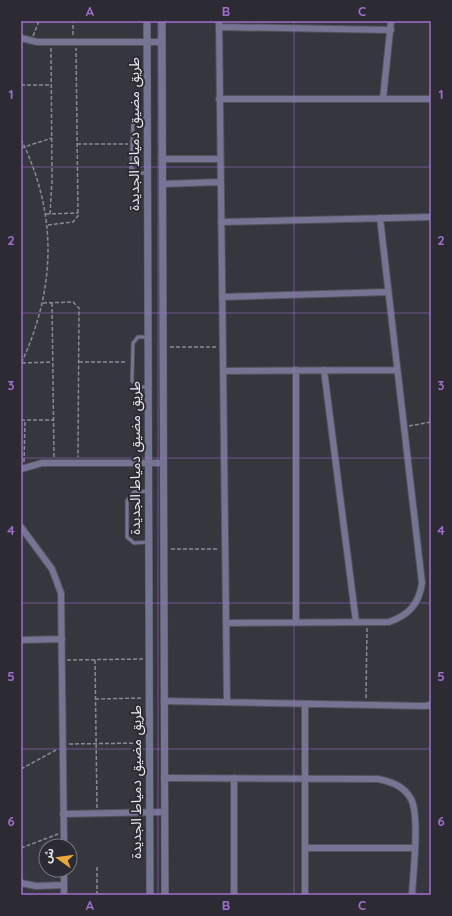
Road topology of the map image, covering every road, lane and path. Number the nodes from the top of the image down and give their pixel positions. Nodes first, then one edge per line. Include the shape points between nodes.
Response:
1 (39, 21) edge
2 (73, 21) edge
3 (147, 21) edge
4 (162, 21) edge
5 (391, 21) edge
6 (220, 24) edge
7 (391, 30) junction
8 (21, 38) edge
9 (30, 41) junction
10 (51, 42) junction
11 (74, 42) junction
12 (147, 42) junction
13 (162, 42) junction
14 (21, 85) edge
15 (52, 85) junction
16 (220, 98) junction
17 (383, 99) junction
18 (431, 99) edge
19 (147, 119) junction
20 (52, 138) junction
21 (21, 139) edge
22 (77, 144) junction
23 (132, 144) junction
24 (25, 147) junction
25 (21, 148) edge
26 (220, 158) junction
27 (162, 159) junction
28 (147, 173) junction
29 (220, 182) junction
30 (162, 184) junction
31 (78, 213) junction
32 (46, 214) junction
33 (50, 214) junction
34 (431, 217) edge
35 (380, 218) junction
36 (221, 222) junction
37 (47, 225) junction
38 (388, 292) junction
39 (222, 296) junction
40 (43, 303) junction
41 (52, 303) junction
42 (148, 337) junction
43 (222, 346) junction
44 (163, 347) junction
45 (21, 357) edge
46 (24, 358) junction
47 (52, 362) junction
48 (79, 362) junction
49 (133, 362) junction
50 (21, 364) edge
51 (296, 370) junction
52 (324, 370) junction
53 (397, 370) junction
54 (223, 371) junction
55 (148, 387) junction
56 (21, 420) edge
57 (25, 420) junction
58 (54, 420) junction
59 (431, 422) edge
60 (404, 426) junction
61 (78, 463) junction
62 (148, 463) junction
63 (164, 463) junction
64 (54, 464) junction
65 (23, 468) edge
66 (148, 491) junction
67 (21, 527) edge
68 (149, 542) junction
69 (164, 548) junction
70 (225, 549) junction
71 (296, 622) junction
72 (356, 622) junction
73 (367, 622) junction
74 (226, 623) junction
75 (62, 638) junction
76 (21, 640) edge
77 (149, 658) junction
78 (62, 660) junction
79 (95, 660) junction
80 (95, 698) junction
81 (149, 698) junction
82 (164, 701) junction
83 (227, 702) junction
84 (305, 704) junction
85 (366, 705) junction
86 (428, 706) edge
87 (431, 711) edge
88 (149, 743) junction
89 (96, 744) junction
90 (63, 745) junction
91 (21, 769) edge
92 (164, 778) junction
93 (234, 778) junction
94 (305, 779) junction
95 (150, 812) junction
96 (164, 812) junction
97 (63, 814) junction
98 (97, 814) junction
99 (63, 831) junction
100 (63, 838) edge
101 (21, 848) edge
102 (305, 848) junction
103 (414, 848) junction
104 (97, 867) dead end
105 (64, 878) edge
106 (21, 883) edge
107 (64, 885) junction
108 (64, 895) edge
109 (97, 895) edge
110 (150, 895) edge
111 (165, 895) edge
112 (234, 895) edge
113 (305, 895) edge
114 (412, 895) edge

1 - 9 path
2 - 11 path
3 - 12 street, طريق مضيق دمياط الجديدة
4 - 13 street, طريق مضيق دمياط الجديدة
5 - 7 street
6 - 7 street
6 - 16 street
7 - 17 street
8 - 9 street
9 - 10 street
10 - 11 street
10 - 15 path
11 - 12 street
11 - 22 path
12 - 13 street
12 - 19 street, طريق مضيق دمياط الجديدة
13 - 27 street, طريق مضيق دمياط الجديدة
14 - 15 path
15 - 20 path
16 - 17 street
16 - 26 street
17 - 18 street
19 - 23 lane via 134,120
19 - 28 street, طريق مضيق دمياط الجديدة
20 - 24 path
20 - 33 path
21 - 24 path
22 - 23 path
22 - 31 path
23 - 28 lane via 132,169 138,173
24 - 25 path
24 - 32 path via 39,182
26 - 27 street
26 - 29 street
27 - 30 street, طريق مضيق دمياط الجديدة
28 - 42 street, طريق مضيق دمياط الجديدة
29 - 30 street
29 - 36 street
30 - 44 street, طريق مضيق دمياط الجديدة
31 - 33 path
31 - 37 path via 73,222
32 - 33 path
32 - 37 path
34 - 35 street
35 - 36 street
35 - 38 street
36 - 39 street
37 - 40 path via 48,267
38 - 39 street
38 - 53 street
39 - 43 street
40 - 41 path
40 - 46 path via 34,337
41 - 47 path
41 - 48 path via 73,302 78,306
42 - 49 lane via 138,337 134,341
42 - 55 street, طريق مضيق دمياط الجديدة
43 - 44 path
43 - 54 street
44 - 63 street, طريق مضيق دمياط الجديدة
45 - 46 path
46 - 50 path
47 - 50 path
47 - 58 path
48 - 49 path
48 - 61 path
49 - 55 lane via 134,383 140,387
51 - 52 street
51 - 54 street
51 - 71 street
52 - 53 street
52 - 72 street
53 - 60 street
54 - 70 street
55 - 62 street, طريق مضيق دمياط الجديدة
56 - 57 path
57 - 58 path
57 - 65 path
58 - 64 path
59 - 60 path
60 - 73 street via 422,583 420,594 416,604 400,618 389,622
61 - 62 street
61 - 64 street
62 - 63 street
62 - 66 street, طريق مضيق دمياط الجديدة
63 - 69 street, طريق مضيق دمياط الجديدة
64 - 65 street
66 - 68 street, طريق مضيق دمياط الجديدة
66 - 68 lane via 134,492 128,498 127,537 134,543
67 - 75 street via 57,580 61,599
68 - 77 street, طريق مضيق دمياط الجديدة
69 - 70 path
69 - 82 street, طريق مضيق دمياط الجديدة
70 - 74 street
71 - 72 street
71 - 74 street
72 - 73 street
73 - 85 path
74 - 83 street
75 - 76 street
75 - 78 street
77 - 79 path
77 - 81 street, طريق مضيق دمياط الجديدة
78 - 79 path
78 - 90 street
79 - 80 path
80 - 81 path
80 - 89 path
81 - 88 street, طريق مضيق دمياط الجديدة
82 - 83 street
82 - 92 street, طريق مضيق دمياط الجديدة
83 - 84 street
84 - 85 street
84 - 94 street
85 - 86 street
86 - 87 street
88 - 89 path
88 - 95 street, طريق مضيق دمياط الجديدة
89 - 90 path
89 - 98 path
90 - 91 path
90 - 97 street
92 - 93 street
92 - 96 street, طريق مضيق دمياط الجديدة
93 - 94 street
93 - 112 street
94 - 102 street
94 - 103 street via 378,779 391,782 403,789 411,800 415,813
95 - 96 street
95 - 98 street
95 - 110 street, طريق مضيق دمياط الجديدة
96 - 111 street, طريق مضيق دمياط الجديدة
97 - 98 street
97 - 99 street
99 - 100 street
99 - 101 path
102 - 103 street
102 - 113 street
103 - 114 street
104 - 109 path
105 - 107 street
106 - 107 street via 36,886
107 - 108 street

